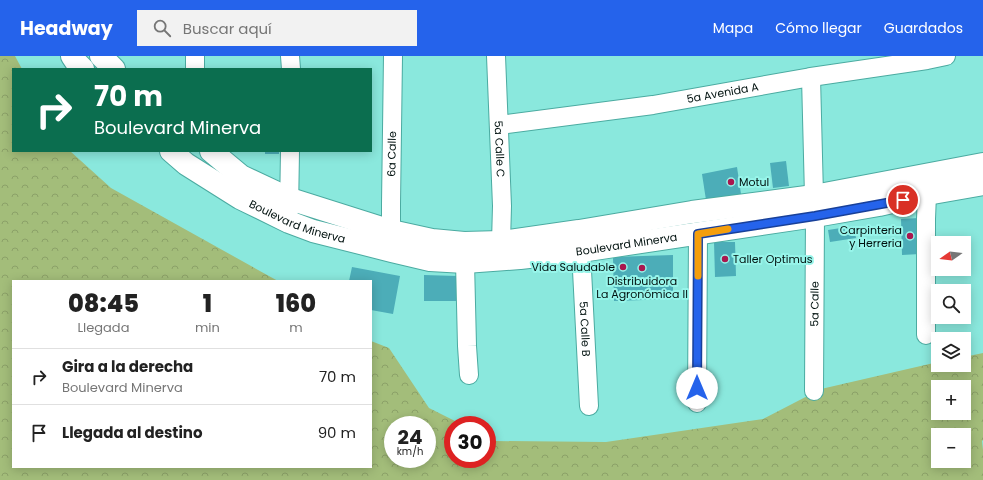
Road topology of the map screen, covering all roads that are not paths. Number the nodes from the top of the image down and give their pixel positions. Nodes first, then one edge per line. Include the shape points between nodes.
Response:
1 (72, 56) edge
2 (101, 56) edge
3 (195, 56) edge
4 (290, 56) edge
5 (393, 56) edge
6 (496, 56) edge
7 (946, 56) edge
8 (926, 58) edge
9 (82, 68) edge
10 (113, 68) edge
11 (195, 68) edge
12 (291, 68) edge
13 (811, 77) junction
14 (499, 125) junction
15 (172, 152) edge
16 (212, 152) edge
17 (290, 152) edge
18 (983, 164) edge
19 (983, 184) edge
20 (927, 194) junction
21 (290, 199) junction
22 (815, 206) junction
23 (289, 222) junction
24 (698, 234) junction
25 (391, 241) junction
26 (501, 242) junction
27 (581, 251) junction
28 (465, 262) junction
29 (926, 335) dead end
30 (469, 375) dead end
31 (814, 391) dead end
32 (697, 404) dead end
33 (589, 406) dead end

1 - 9 street
2 - 10 street
3 - 11 street
4 - 12 street
5 - 25 street, 6a Calle
6 - 14 street, 5a Calle C
7 - 8 street, 5a Avenida A
8 - 13 street, 5a Avenida A
13 - 14 street, 5a Avenida A via 653,105
13 - 22 street, 5a Calle
14 - 26 street, 5a Calle C
15 - 23 street, Boulevard Minerva via 186,164 240,198
16 - 21 street, Boulevard Minerva via 241,176
17 - 21 street
18 - 22 street, Boulevard Minerva
19 - 20 street, Boulevard Minerva
20 - 22 street, Boulevard Minerva via 879,205
20 - 29 street
21 - 23 street
21 - 25 street, Boulevard Minerva
22 - 24 street, Boulevard Minerva
22 - 26 street, Boulevard Minerva via 692,212
22 - 31 street, 5a Calle
23 - 25 street, Boulevard Minerva via 313,231
24 - 27 street, Boulevard Minerva
24 - 32 street
25 - 26 street, Boulevard Minerva
25 - 28 street, Boulevard Minerva via 430,260
27 - 28 street, Boulevard Minerva
27 - 33 street, 5a Calle B
28 - 30 street

